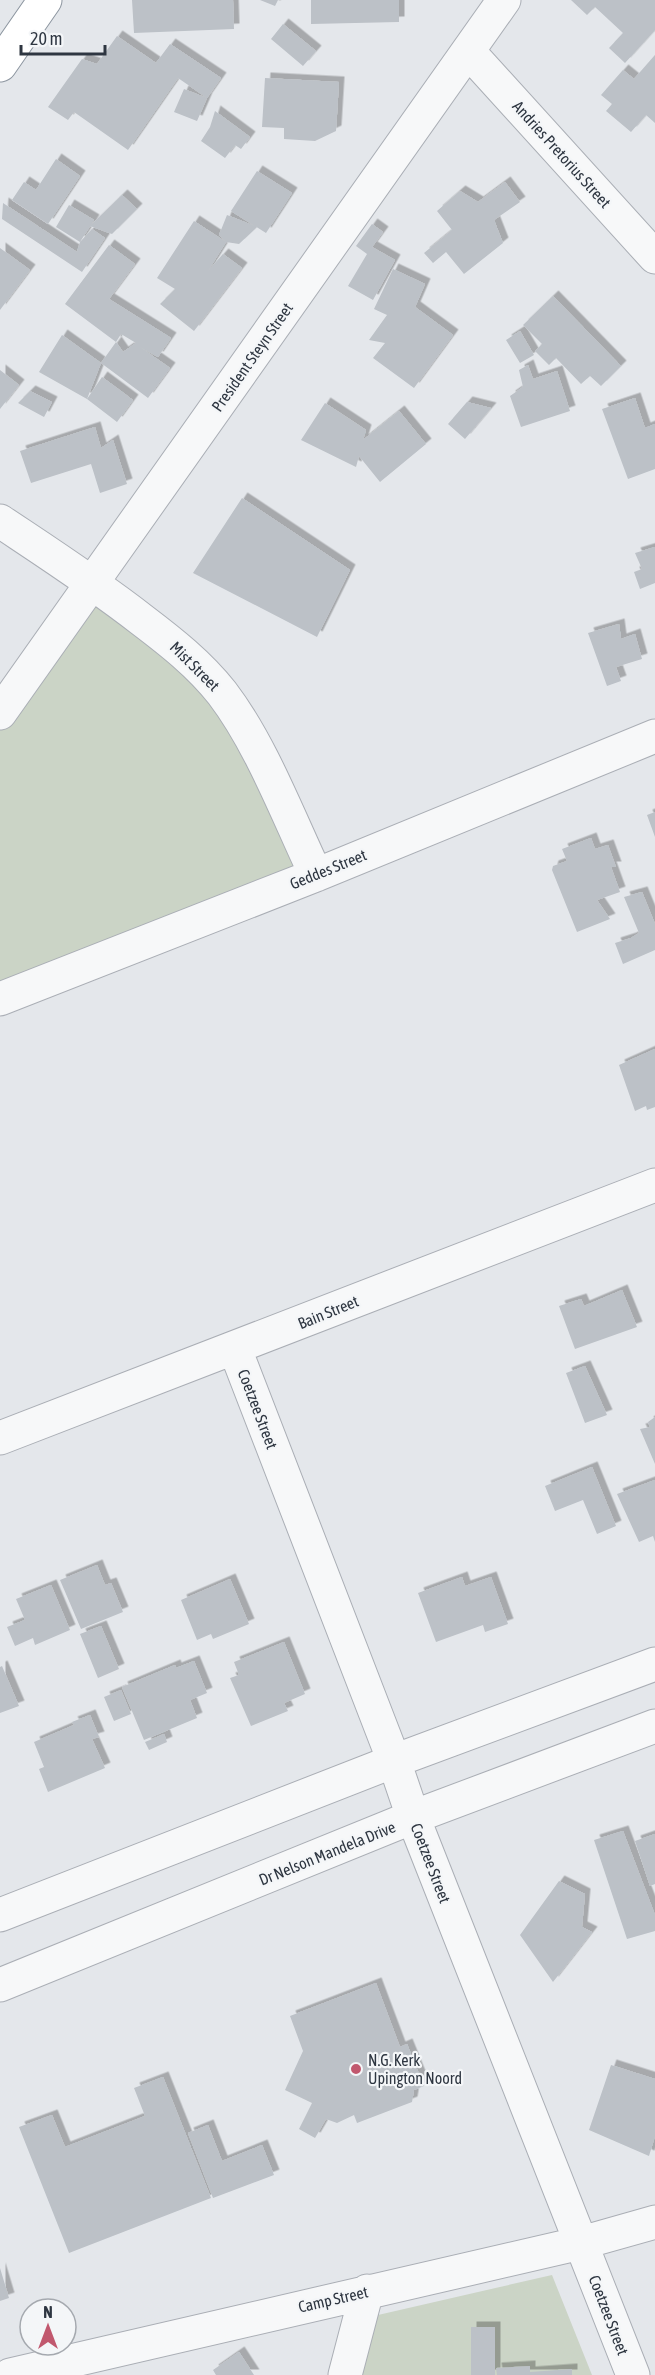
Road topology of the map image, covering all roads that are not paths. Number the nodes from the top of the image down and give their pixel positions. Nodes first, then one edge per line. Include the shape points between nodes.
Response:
1 (45, 0) edge
2 (504, 0) edge
3 (468, 51) junction
4 (0, 65) edge
5 (655, 257) edge
6 (0, 521) edge
7 (93, 582) junction
8 (0, 713) edge
9 (655, 736) edge
10 (316, 875) junction
11 (0, 999) edge
12 (655, 1185) edge
13 (235, 1349) junction
14 (0, 1438) edge
15 (655, 1664) edge
16 (655, 1726) edge
17 (394, 1761) junction
18 (413, 1817) junction
19 (0, 1915) edge
20 (0, 1985) edge
21 (655, 2222) edge
22 (581, 2243) junction
23 (367, 2291) junction
24 (10, 2375) edge
25 (345, 2375) edge
26 (633, 2375) edge

1 - 4 highway
2 - 3 street, President Steyn Street
3 - 5 street, Andries Pretorius Street
3 - 7 street, President Steyn Street
6 - 7 street, Mist Street
7 - 8 street, President Steyn Street
7 - 10 street, Mist Street via 189,656 223,694 255,746
9 - 10 street, Geddes Street
10 - 11 street, Geddes Street
12 - 13 street, Bain Street
13 - 14 street, Bain Street
13 - 17 street, Coetzee Street
15 - 17 street
16 - 18 street, Dr Nelson Mandela Drive
17 - 18 street, Coetzee Street
17 - 19 street
18 - 20 street, Dr Nelson Mandela Drive
18 - 22 street, Coetzee Street
21 - 22 street, Camp Street
22 - 23 street, Camp Street
22 - 26 street, Coetzee Street
23 - 24 street, Camp Street
23 - 25 street

